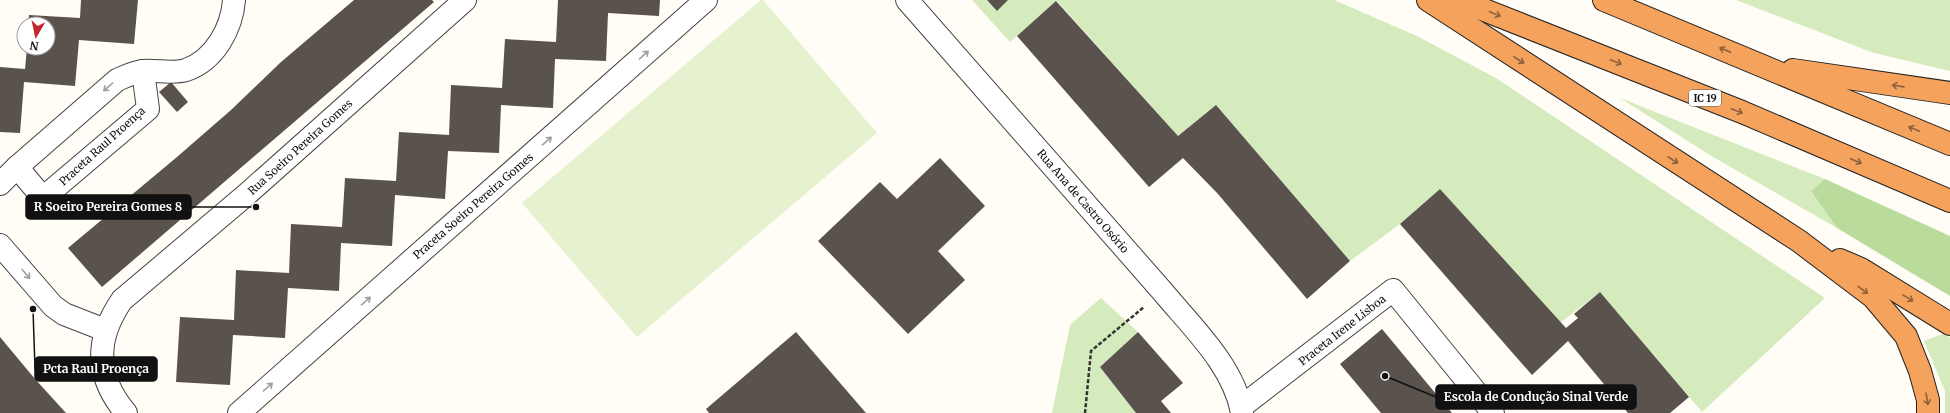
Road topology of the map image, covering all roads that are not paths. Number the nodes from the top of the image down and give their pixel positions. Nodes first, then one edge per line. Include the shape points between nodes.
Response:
1 (234, 0) edge
2 (465, 0) edge
3 (706, 0) edge
4 (906, 0) edge
5 (1428, 0) edge
6 (1459, 0) edge
7 (1604, 0) edge
8 (1761, 65) junction
9 (143, 71) junction
10 (1950, 93) edge
11 (1950, 144) edge
12 (17, 167) junction
13 (0, 184) edge
14 (1950, 201) edge
15 (1799, 241) junction
16 (0, 245) edge
17 (1950, 324) edge
18 (105, 330) junction
19 (1242, 410) edge
20 (126, 413) edge
21 (239, 413) edge
22 (1493, 413) edge
23 (1928, 413) edge

1 - 9 street via 222,39 214,51 186,70
2 - 18 street, Rua Soeiro Pereira Gomes via 246,195 138,285 122,300
21 -> 3 street, Praceta Soeiro Pereira Gomes
4 - 19 street, Rua Ana de Castro Osório via 1163,292 1224,367
5 -> 15 highway
6 -> 14 highway, IC 19 via 1742,112
8 -> 7 highway
10 -> 8 highway
11 -> 8 highway
9 -> 12 street via 117,80
9 - 12 street, Praceta Raul Proença via 148,109 43,198
12 - 13 street
15 -> 17 highway via 1861,269
15 -> 23 highway via 1872,297 1906,336 1920,371 1928,400
16 -> 18 street via 53,306 64,314
18 - 20 street, Rua Soeiro Pereira Gomes via 103,365 109,389
19 - 22 street, Praceta Irene Lisboa via 1393,290

